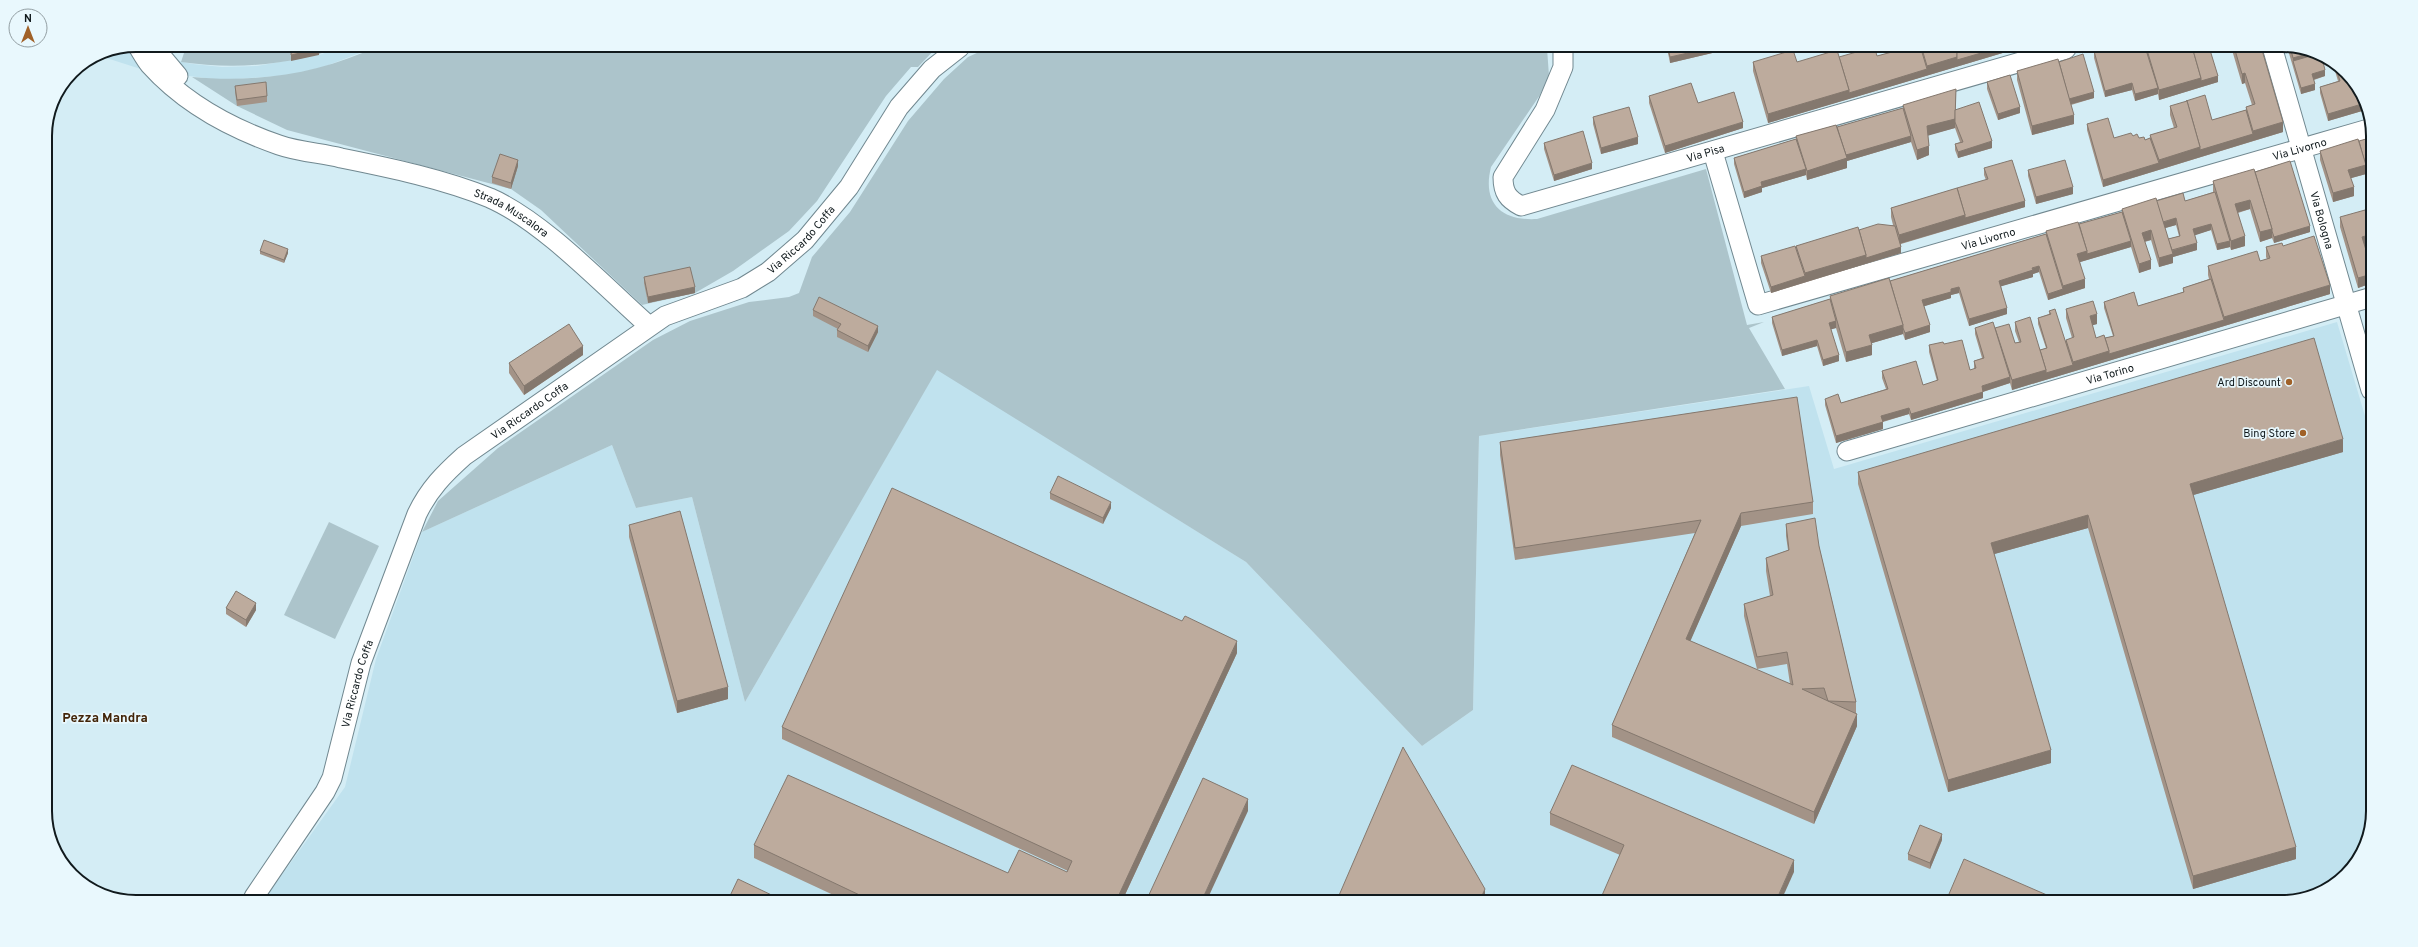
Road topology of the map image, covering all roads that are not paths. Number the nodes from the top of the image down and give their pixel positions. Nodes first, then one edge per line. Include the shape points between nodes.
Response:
1 (141, 52) edge
2 (157, 52) edge
3 (954, 52) edge
4 (1563, 52) edge
5 (2056, 52) edge
6 (2274, 52) edge
7 (2366, 130) edge
8 (2301, 148) junction
9 (1714, 152) junction
10 (342, 158) junction
11 (2366, 298) edge
12 (2346, 304) junction
13 (649, 326) junction
14 (2366, 373) edge
15 (1847, 451) dead end
16 (255, 895) edge

1 - 10 street via 149,64 181,96 207,113 280,146
2 - 10 street via 187,84 210,101 282,139
3 - 13 street, Via Riccardo Coffa via 932,69 899,107 849,187 805,240 768,272 742,288 665,316
4 - 9 street, Via Pisa via 1564,67 1545,110 1503,177 1503,188 1508,199 1521,206
5 - 9 street, Via Pisa
6 - 8 street, Via Bologna
7 - 8 street, Via Livorno
8 - 9 street, Via Livorno via 1758,305
8 - 12 street, Via Bologna
10 - 13 street, Strada Muscalora via 453,185 511,208 555,242
11 - 12 street, Via Torino
12 - 14 street, Via Bologna
12 - 15 street, Via Torino
13 - 16 street, Via Riccardo Coffa via 464,456 426,495 360,663 332,778

